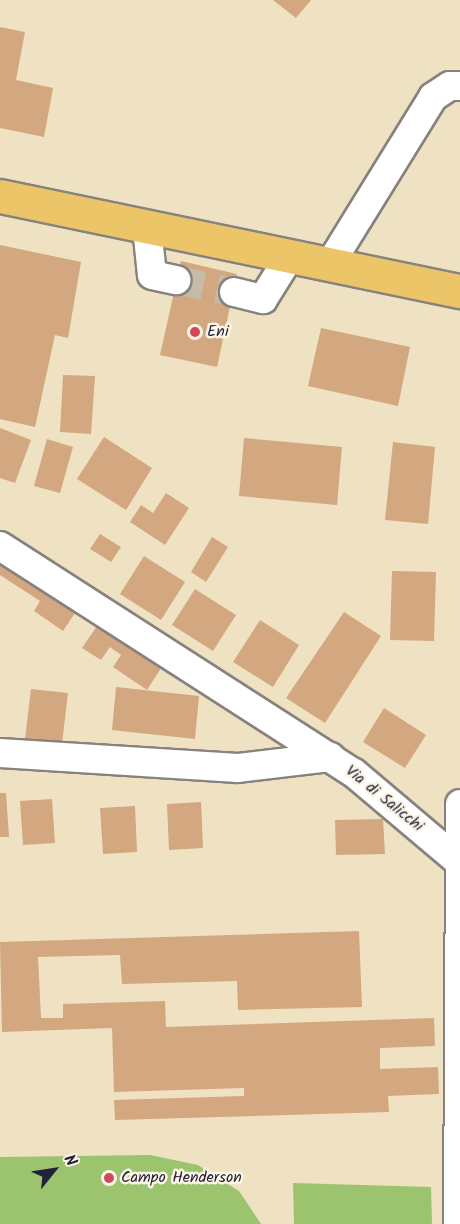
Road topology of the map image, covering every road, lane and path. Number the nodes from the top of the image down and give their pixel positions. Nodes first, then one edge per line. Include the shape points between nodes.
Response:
1 (460, 86) edge
2 (0, 196) edge
3 (147, 226) junction
4 (290, 256) junction
5 (330, 264) junction
6 (176, 280) tunnel mouth
7 (460, 291) edge
8 (234, 292) tunnel mouth
9 (0, 546) edge
10 (0, 753) edge
11 (330, 758) junction
12 (460, 804) edge
13 (458, 861) junction
14 (459, 925) edge
15 (458, 1224) edge

1 - 5 street via 450,86 433,97
2 - 3 main road
3 - 4 main road
3 - 6 street via 152,275
4 - 5 main road
4 - 8 street via 263,299
5 - 7 main road
9 - 11 street, Via di Salicchi
10 - 11 street via 238,768
11 - 13 street, Via di Salicchi
12 - 13 street
13 - 14 street
14 - 15 street

